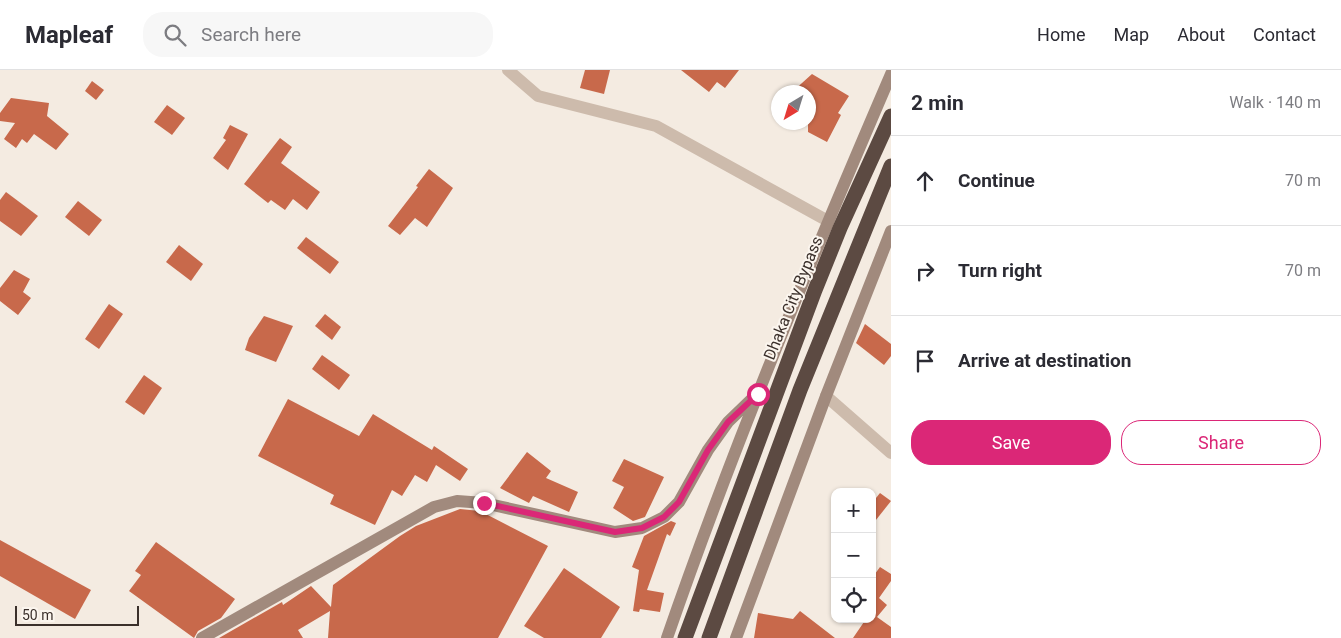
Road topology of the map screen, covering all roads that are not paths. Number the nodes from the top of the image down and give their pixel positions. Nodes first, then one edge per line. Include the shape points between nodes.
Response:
1 (508, 70) edge
2 (891, 74) edge
3 (891, 116) edge
4 (891, 166) edge
5 (828, 221) junction
6 (891, 231) edge
7 (758, 394) junction
8 (826, 396) junction
9 (891, 453) edge
10 (202, 638) edge
11 (667, 638) edge
12 (685, 638) edge
13 (708, 638) edge
14 (736, 638) edge

1 - 5 street via 538,96 656,126
2 - 5 main road
3 - 12 highway, Dhaka City Bypass via 815,290
4 - 13 highway via 800,390
5 - 7 main road
6 - 8 main road
7 - 10 main road via 728,422 679,502 664,517 642,528 615,532 484,503 457,501 434,507
7 - 11 main road via 708,518
8 - 9 street
8 - 14 main road

